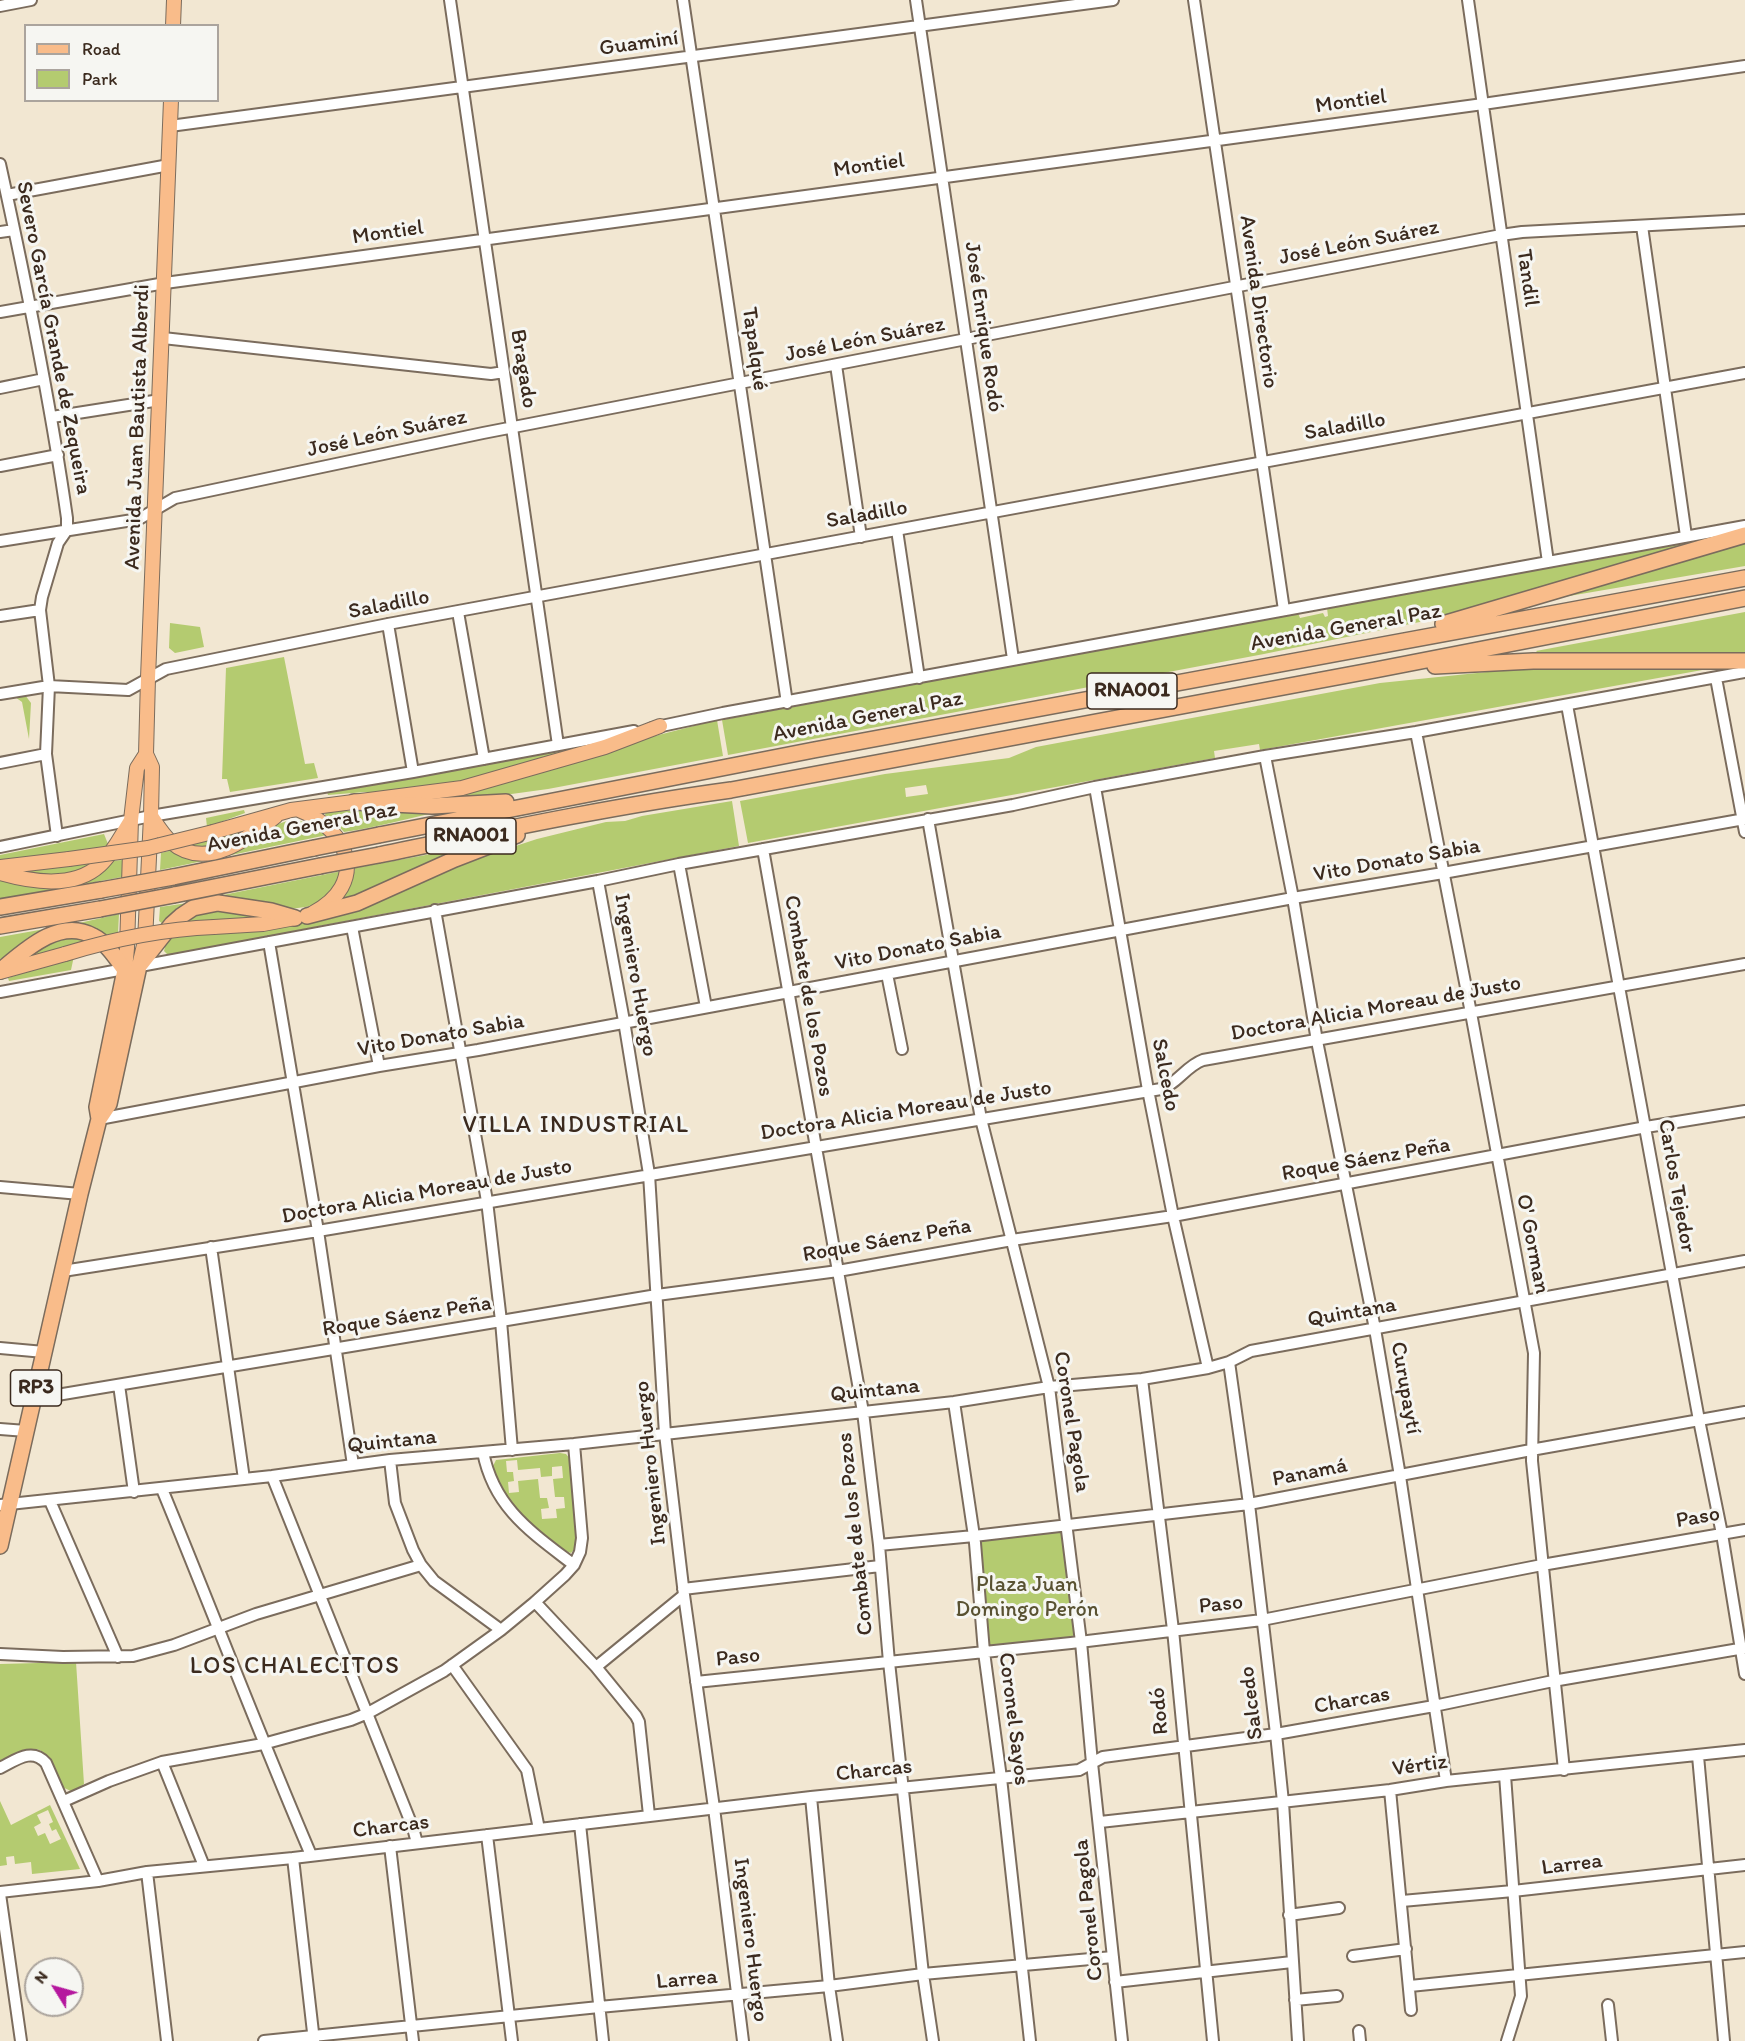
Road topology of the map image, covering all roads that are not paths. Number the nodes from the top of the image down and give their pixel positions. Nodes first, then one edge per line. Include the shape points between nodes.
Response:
1 (31, 0) edge
2 (174, 0) edge
3 (450, 0) edge
4 (682, 0) edge
5 (916, 0) edge
6 (1113, 0) edge
7 (1194, 0) edge
8 (1468, 0) edge
9 (0, 6) edge
10 (173, 24) edge
11 (919, 26) junction
12 (690, 56) junction
13 (1745, 66) edge
14 (462, 88) junction
15 (171, 102) edge
16 (1483, 104) junction
17 (170, 126) junction
18 (1214, 140) junction
19 (0, 164) edge
20 (169, 165) junction
21 (942, 176) junction
22 (7, 195) junction
23 (713, 208) junction
24 (1745, 220) edge
25 (1642, 226) junction
26 (14, 230) junction
27 (0, 232) edge
28 (1501, 235) junction
29 (485, 240) junction
30 (165, 283) junction
31 (1237, 287) junction
32 (31, 306) junction
33 (0, 312) edge
34 (163, 338) junction
35 (965, 341) junction
36 (836, 365) junction
37 (504, 372) junction
38 (1745, 373) edge
39 (44, 379) junction
40 (739, 383) junction
41 (0, 387) edge
42 (1665, 388) junction
43 (160, 399) junction
44 (1526, 414) junction
45 (52, 417) junction
46 (513, 428) junction
47 (58, 455) junction
48 (1262, 461) junction
49 (0, 466) edge
50 (156, 510) junction
51 (991, 512) junction
52 (1745, 526) edge
53 (897, 530) junction
54 (67, 531) junction
55 (1745, 535) edge
56 (1686, 536) junction
57 (861, 537) junction
58 (0, 541) edge
59 (764, 554) junction
60 (1548, 562) junction
61 (1745, 579) edge
62 (536, 596) junction
63 (1745, 598) edge
64 (40, 610) junction
65 (1284, 610) junction
66 (458, 612) junction
67 (0, 616) edge
68 (388, 624) junction
69 (1361, 648) junction
70 (1013, 659) junction
71 (1745, 661) edge
72 (1375, 670) junction
73 (1745, 672) edge
74 (148, 678) junction
75 (919, 678) junction
76 (1716, 678) junction
77 (48, 686) junction
78 (0, 694) edge
79 (787, 703) junction
80 (1567, 705) junction
81 (660, 726) junction
82 (1416, 732) junction
83 (558, 745) junction
84 (46, 754) junction
85 (146, 754) junction
86 (1265, 756) junction
87 (484, 759) junction
88 (0, 763) edge
89 (413, 772) junction
90 (1095, 787) junction
91 (557, 800) junction
92 (354, 802) junction
93 (297, 809) junction
94 (280, 813) junction
95 (151, 816) junction
96 (562, 818) junction
97 (928, 819) junction
98 (1744, 819) edge
99 (131, 820) junction
100 (1745, 832) edge
101 (57, 836) junction
102 (1593, 845) junction
103 (0, 847) edge
104 (763, 849) junction
105 (680, 864) junction
106 (0, 867) edge
107 (0, 873) edge
108 (1443, 873) junction
109 (598, 881) junction
110 (1293, 898) junction
111 (0, 907) edge
112 (435, 910) junction
113 (301, 917) junction
114 (0, 926) edge
115 (352, 927) junction
116 (1119, 932) junction
117 (269, 942) junction
118 (954, 961) junction
119 (1745, 964) edge
120 (132, 968) junction
121 (0, 972) edge
122 (887, 974) junction
123 (1619, 985) junction
124 (0, 992) edge
125 (787, 993) junction
126 (706, 1007) junction
127 (1471, 1013) junction
128 (624, 1022) junction
129 (1317, 1041) junction
130 (902, 1049) dead end
131 (460, 1053) junction
132 (379, 1066) junction
133 (292, 1083) junction
134 (1148, 1090) junction
135 (1745, 1111) edge
136 (99, 1119) junction
137 (981, 1119) junction
138 (1646, 1127) junction
139 (816, 1146) junction
140 (1496, 1156) junction
141 (649, 1174) junction
142 (1346, 1183) junction
143 (0, 1187) edge
144 (80, 1194) junction
145 (487, 1202) junction
146 (1173, 1216) junction
147 (318, 1231) junction
148 (1012, 1240) junction
149 (211, 1247) junction
150 (1745, 1260) edge
151 (63, 1270) junction
152 (838, 1271) junction
153 (1672, 1274) junction
154 (657, 1295) junction
155 (1523, 1302) junction
156 (501, 1321) junction
157 (1375, 1329) junction
158 (0, 1348) edge
159 (336, 1348) junction
160 (44, 1352) junction
161 (1228, 1362) junction
162 (228, 1366) junction
163 (1208, 1368) junction
164 (1142, 1379) junction
165 (119, 1385) junction
166 (1049, 1387) junction
167 (33, 1397) junction
168 (954, 1402) junction
169 (863, 1412) junction
170 (1745, 1412) edge
171 (1699, 1420) junction
172 (0, 1429) edge
173 (26, 1431) junction
174 (665, 1434) junction
175 (574, 1444) junction
176 (512, 1450) junction
177 (1531, 1450) junction
178 (483, 1452) junction
179 (390, 1460) junction
180 (353, 1465) junction
181 (272, 1476) junction
182 (1400, 1476) junction
183 (244, 1479) junction
184 (162, 1489) junction
185 (134, 1492) junction
186 (50, 1501) junction
187 (1250, 1504) junction
188 (5, 1505) edge
189 (1160, 1514) junction
190 (1067, 1525) junction
191 (1745, 1530) edge
192 (1722, 1534) junction
193 (974, 1536) junction
194 (879, 1545) junction
195 (0, 1546) edge
196 (420, 1564) junction
197 (573, 1565) junction
198 (1542, 1565) junction
199 (880, 1566) junction
200 (1417, 1591) junction
201 (683, 1592) junction
202 (321, 1596) junction
203 (535, 1602) junction
204 (1262, 1620) junction
205 (219, 1627) junction
206 (501, 1630) junction
207 (1173, 1630) junction
208 (1081, 1642) junction
209 (1743, 1648) edge
210 (984, 1653) junction
211 (0, 1654) edge
212 (118, 1657) junction
213 (889, 1662) junction
214 (452, 1665) junction
215 (596, 1667) junction
216 (1745, 1674) edge
217 (1553, 1681) junction
218 (696, 1682) junction
219 (1434, 1706) junction
220 (368, 1713) junction
221 (1276, 1734) junction
222 (263, 1744) junction
223 (1183, 1747) junction
224 (1745, 1750) edge
225 (1698, 1756) junction
226 (162, 1762) junction
227 (1092, 1764) junction
228 (0, 1768) edge
229 (1564, 1770) junction
230 (1505, 1775) junction
231 (1001, 1778) junction
232 (1446, 1781) junction
233 (904, 1787) junction
234 (1390, 1790) junction
235 (811, 1797) junction
236 (63, 1801) junction
237 (1282, 1802) junction
238 (714, 1808) junction
239 (1189, 1811) junction
240 (649, 1815) junction
241 (1100, 1822) junction
242 (580, 1824) junction
243 (539, 1829) junction
244 (487, 1835) junction
245 (417, 1843) junction
246 (390, 1846) junction
247 (311, 1855) junction
248 (292, 1858) junction
249 (1745, 1865) edge
250 (204, 1866) junction
251 (1710, 1868) junction
252 (147, 1872) junction
253 (98, 1881) junction
254 (1513, 1891) junction
255 (0, 1893) edge
256 (1402, 1900) junction
257 (1339, 1908) dead end
258 (1289, 1915) junction
259 (1406, 1949) junction
260 (1745, 1952) edge
261 (1717, 1955) junction
262 (1353, 1956) dead end
263 (1113, 1957) junction
264 (1292, 1962) junction
265 (1022, 1966) junction
266 (1204, 1972) junction
267 (923, 1974) junction
268 (1520, 1976) junction
269 (1115, 1982) junction
270 (829, 1986) junction
271 (1410, 1986) junction
272 (737, 1995) junction
273 (1337, 1996) dead end
274 (1295, 2000) junction
275 (1608, 2006) dead end
276 (599, 2007) junction
277 (1411, 2010) dead end
278 (510, 2016) junction
279 (411, 2026) junction
280 (313, 2038) edge
281 (21, 2041) edge
282 (167, 2041) edge
283 (264, 2041) edge
284 (413, 2041) edge
285 (512, 2041) edge
286 (603, 2041) edge
287 (743, 2041) edge
288 (837, 2041) edge
289 (933, 2041) edge
290 (1030, 2041) edge
291 (1122, 2041) edge
292 (1213, 2041) edge
293 (1298, 2041) edge
294 (1507, 2041) edge
295 (1611, 2041) edge
296 (1724, 2041) edge

1 - 9 street
2 - 10 main road
3 - 14 street, Bragado
4 - 12 street, Tapalqué
5 - 11 street, José Enrique Rodó
6 - 11 street, Guaminí
7 - 18 street, Avenida Directorio
8 - 16 street, Tandil
11 - 12 street, Guaminí
11 - 21 street, José Enrique Rodó
12 - 14 street, Guaminí
12 - 23 street, Tapalqué
13 - 16 street, Montiel
14 - 17 street, Guaminí
14 - 29 street, Bragado
15 - 17 main road, Avenida Juan Bautista Alberdi
16 - 18 street, Montiel
16 - 28 street, Tandil
17 - 20 main road, Avenida Juan Bautista Alberdi
18 - 21 street, Montiel
18 - 31 street, Avenida Directorio
19 - 22 street, Severo García Grande de Zequeira
20 - 22 street
20 - 30 main road, Avenida Juan Bautista Alberdi
21 - 23 street, Montiel
21 - 35 street, José Enrique Rodó
22 - 26 street, Severo García Grande de Zequeira
23 - 29 street, Montiel
23 - 40 street, Tapalqué
24 - 25 street, José León Suárez
25 - 28 street, José León Suárez
25 - 42 street
26 - 27 street
26 - 32 street, Severo García Grande de Zequeira
28 - 31 street, José León Suárez
28 - 44 street, Tandil
29 - 30 street, Montiel
29 - 37 street, Bragado
30 - 32 street, Montiel
30 - 34 main road, Avenida Juan Bautista Alberdi
31 - 35 street, José León Suárez
31 - 48 street, Avenida Directorio
32 - 33 street, Montiel
32 - 39 street, Severo García Grande de Zequeira
34 - 37 street via 492,374
34 - 43 main road, Avenida Juan Bautista Alberdi
35 - 36 street, José León Suárez
35 - 51 street, José Enrique Rodó
36 - 40 street, José León Suárez
36 - 57 street
37 - 46 street, Bragado
38 - 42 street, Saladillo
39 - 41 street
39 - 45 street, Severo García Grande de Zequeira
40 - 46 street, José León Suárez
40 - 59 street, Tapalqué
42 - 44 street, Saladillo
42 - 56 street
43 - 45 street
43 - 50 main road, Avenida Juan Bautista Alberdi
44 - 48 street, Saladillo
44 - 60 street, Tandil
45 - 47 street, Severo García Grande de Zequeira
46 - 50 street, José León Suárez via 175,498
46 - 62 street, Bragado
47 - 49 street
47 - 54 street, Severo García Grande de Zequeira
48 - 51 street, Saladillo
48 - 65 street, Avenida Directorio
50 - 54 street, José León Suárez via 139,519
50 - 74 main road, Avenida Juan Bautista Alberdi
51 - 53 street, Saladillo
51 - 70 street, José Enrique Rodó
52 - 56 street, Avenida General Paz
53 - 57 street, Saladillo
53 - 75 street
54 - 58 street, José León Suárez
54 - 64 street via 58,543
55 - 69 highway
56 - 60 street, Avenida General Paz
57 - 59 street, Saladillo
59 - 62 street, Saladillo
59 - 79 street, Tapalqué
60 - 65 street, Avenida General Paz
61 - 69 highway, Avenida General Paz / RNA001
62 - 66 street, Saladillo
62 - 83 street, Bragado
63 - 72 highway, Avenida General Paz / RNA001
64 - 67 street
64 - 77 street
65 - 70 street, Avenida General Paz
66 - 68 street, Saladillo
66 - 87 street
68 - 74 street, Saladillo via 166,669
68 - 89 street
69 - 91 highway, Avenida General Paz / RNA001
70 - 75 street, Avenida General Paz
71 - 72 highway via 1533,661
72 - 96 highway, Avenida General Paz / RNA001
73 - 76 street
74 - 77 street, Saladillo via 128,690
74 - 85 main road, Avenida Juan Bautista Alberdi
75 - 79 street, Avenida General Paz
76 - 80 street
76 - 98 street
77 - 78 street, Saladillo
77 - 84 street
79 - 81 street, Avenida General Paz
80 - 82 street
80 - 102 street, Carlos Tejedor
81 - 83 street, Avenida General Paz
81 - 92 main road via 605,747 462,788
82 - 86 street
82 - 108 street, O' Gorman
83 - 87 street, Avenida General Paz
84 - 88 street
84 - 101 street
85 - 95 main road, Avenida Juan Bautista Alberdi via 152,767
85 - 99 main road, Avenida Juan Bautista Alberdi via 137,768
86 - 90 street
86 - 110 street, Curupaytí
87 - 89 street, Avenida General Paz
89 - 95 street, Avenida General Paz
90 - 97 street
90 - 116 street, Salcedo
91 - 92 highway via 432,806
91 - 111 highway, Avenida General Paz / RNA001, bridge via 173,877
92 - 93 main road
93 - 94 main road
93 - 113 main road via 324,822 340,840 348,859 343,883 336,894 324,907
94 - 95 main road via 232,847 205,854 190,853 172,844
94 - 106 main road, bridge via 148,848
95 - 99 street, Avenida General Paz
95 - 120 main road, Avenida Juan Bautista Alberdi via 145,940
96 - 113 highway via 479,849 357,903
96 - 114 highway, Avenida General Paz / RNA001, bridge
97 - 104 street
97 - 118 street, Coronel Pagola
98 - 100 street
98 - 102 street, Vito Donato Sabia
99 - 101 street, Avenida General Paz
99 - 107 main road via 106,859 79,877 58,882
99 - 120 main road, Avenida Juan Bautista Alberdi via 127,948
101 - 103 street, Avenida General Paz
102 - 108 street, Vito Donato Sabia
102 - 123 street, Carlos Tejedor
104 - 105 street
104 - 125 street, Combate de los Pozos
105 - 109 street
105 - 126 street
108 - 110 street, Vito Donato Sabia
108 - 127 street, O' Gorman
109 - 112 street
109 - 128 street, Ingeniero Huergo
110 - 116 street, Vito Donato Sabia
110 - 129 street, Curupaytí
112 - 115 street
112 - 131 street
113 - 120 highway via 227,904 193,908 172,924
113 - 121 main road, bridge via 262,924 143,933
115 - 117 street
115 - 132 street
116 - 118 street, Vito Donato Sabia
116 - 134 street, Salcedo
117 - 120 street
117 - 133 street
118 - 122 street, Vito Donato Sabia
118 - 137 street, Coronel Pagola
119 - 123 street, Doctora Alicia Moreau de Justo
120 - 121 highway via 100,941 71,930 34,944
120 - 124 street
120 - 136 highway, RP3 via 97,1107
122 - 125 street, Vito Donato Sabia
122 - 130 street
123 - 127 street, Doctora Alicia Moreau de Justo
123 - 138 street, Carlos Tejedor
125 - 126 street, Vito Donato Sabia
125 - 139 street, Combate de los Pozos
126 - 128 street, Vito Donato Sabia
127 - 129 street, Doctora Alicia Moreau de Justo
127 - 140 street, O' Gorman
128 - 131 street, Vito Donato Sabia
128 - 141 street, Ingeniero Huergo
129 - 134 street, Doctora Alicia Moreau de Justo via 1203,1060 1167,1087
129 - 142 street, Curupaytí
131 - 132 street, Vito Donato Sabia
131 - 145 street
132 - 133 street, Vito Donato Sabia
133 - 136 street, Vito Donato Sabia
133 - 147 street
134 - 137 street, Doctora Alicia Moreau de Justo
134 - 146 street, Salcedo
135 - 138 street, Roque Sáenz Peña
136 - 144 highway, RP3
137 - 139 street, Doctora Alicia Moreau de Justo
137 - 148 street, Coronel Pagola
138 - 140 street, Roque Sáenz Peña
138 - 153 street, Carlos Tejedor
139 - 141 street, Doctora Alicia Moreau de Justo
139 - 152 street, Combate de los Pozos
140 - 142 street, Roque Sáenz Peña
140 - 155 street, O' Gorman
141 - 145 street, Doctora Alicia Moreau de Justo
141 - 154 street, Ingeniero Huergo
142 - 146 street, Roque Sáenz Peña
142 - 157 street, Curupaytí
143 - 144 street
144 - 151 highway, RP3
145 - 147 street, Doctora Alicia Moreau de Justo
145 - 156 street
146 - 148 street, Roque Sáenz Peña
146 - 163 street, Salcedo
147 - 149 street, Doctora Alicia Moreau de Justo
147 - 159 street
148 - 152 street, Roque Sáenz Peña
148 - 166 street, Coronel Pagola
149 - 151 street, Doctora Alicia Moreau de Justo
149 - 162 street
150 - 153 street, Quintana
151 - 160 highway, RP3
152 - 154 street, Roque Sáenz Peña
152 - 169 street, Combate de los Pozos
153 - 155 street, Quintana
153 - 171 street, Carlos Tejedor
154 - 156 street, Roque Sáenz Peña
154 - 174 street, Ingeniero Huergo
155 - 157 street, Quintana
155 - 177 street, O' Gorman via 1534,1361
156 - 159 street, Roque Sáenz Peña
156 - 176 street
157 - 161 street, Quintana via 1251,1351
157 - 182 street, Curupaytí
158 - 160 street
159 - 162 street, Roque Sáenz Peña
159 - 180 street
160 - 167 highway, RP3
161 - 163 street, Quintana
161 - 187 street, Salcedo
162 - 165 street, Roque Sáenz Peña
162 - 183 street
163 - 164 street, Quintana
164 - 166 street, Quintana
164 - 189 street, Rodó
165 - 167 street, Roque Sáenz Peña
165 - 185 street
166 - 168 street, Quintana
166 - 190 street, Coronel Pagola
167 - 173 highway, RP3
168 - 169 street, Quintana
168 - 193 street, Coronel Sayos
169 - 174 street, Quintana
169 - 194 street, Combate de los Pozos
170 - 171 street, Panamá
171 - 177 street, Panamá
171 - 192 street, Carlos Tejedor
172 - 173 street
173 - 188 highway, RP3
174 - 175 street, Quintana
174 - 201 street, Ingeniero Huergo
175 - 176 street, Quintana
175 - 197 street via 582,1538
176 - 178 street, Quintana
177 - 182 street, Panamá
177 - 198 street, O' Gorman
178 - 179 street, Quintana
178 - 197 street via 487,1471 508,1510
179 - 180 street, Quintana
179 - 196 street via 395,1503
180 - 181 street, Quintana
181 - 183 street, Quintana
181 - 202 street
182 - 187 street, Panamá
182 - 200 street, Curupaytí
183 - 184 street, Quintana
184 - 185 street, Quintana
184 - 205 street
185 - 186 street, Quintana
186 - 188 street, Quintana
186 - 212 street
187 - 189 street, Panamá
187 - 204 street, Salcedo
188 - 195 highway, RP3
189 - 190 street, Panamá
189 - 207 street, Rodó
190 - 193 street, Panamá
190 - 208 street, Coronel Pagola
191 - 192 street, Paso
192 - 198 street, Paso
192 - 209 street, Carlos Tejedor
193 - 194 street, Panamá
193 - 210 street, Coronel Sayos
194 - 199 street, Combate de los Pozos
196 - 202 street
196 - 206 street via 434,1581
197 - 203 street
198 - 200 street, Paso
198 - 217 street, O' Gorman
199 - 201 street
199 - 213 street, Combate de los Pozos
200 - 204 street, Paso
200 - 219 street, Curupaytí
201 - 215 street
201 - 218 street, Ingeniero Huergo
202 - 205 street
202 - 220 street
203 - 206 street
203 - 215 street
204 - 207 street, Paso
204 - 221 street, Salcedo
205 - 212 street via 174,1645
205 - 222 street
206 - 214 street
207 - 208 street, Paso
207 - 223 street, Rodó
208 - 210 street, Paso
208 - 227 street, Coronel Pagola
209 - 216 street, Carlos Tejedor
209 - 217 street, Charcas
210 - 213 street, Paso
210 - 231 street, Coronel Sayos
211 - 212 street
213 - 218 street, Paso
213 - 233 street, Combate de los Pozos
214 - 220 street
214 - 243 street via 527,1770
215 - 240 street via 639,1722
217 - 219 street, Charcas
217 - 229 street, O' Gorman
218 - 238 street, Ingeniero Huergo
219 - 221 street, Charcas
219 - 232 street, Curupaytí
220 - 222 street
220 - 245 street
221 - 223 street, Charcas
221 - 237 street, Salcedo
222 - 226 street
222 - 247 street
223 - 227 street, Charcas via 1103,1757
223 - 239 street, Rodó
224 - 225 street, Vértiz
225 - 229 street, Vértiz
225 - 251 street
226 - 236 street
226 - 250 street
227 - 231 street, Charcas via 1079,1770
227 - 241 street, Coronel Pagola
228 - 236 street via 25,1755 38,1756 46,1763
229 - 230 street, Vértiz
230 - 232 street, Vértiz
230 - 254 street
231 - 233 street, Charcas
231 - 265 street, Coronel Sayos
232 - 234 street, Vértiz
233 - 235 street, Charcas
233 - 267 street, Combate de los Pozos
234 - 237 street, Vértiz
234 - 256 street
235 - 238 street, Charcas
235 - 270 street
236 - 253 street
237 - 239 street, Vértiz
237 - 258 street, Salcedo
238 - 240 street, Charcas
238 - 272 street, Ingeniero Huergo
239 - 241 street, Vértiz
239 - 266 street, Rodó
240 - 242 street, Charcas
241 - 263 street, Coronel Pagola
242 - 243 street, Charcas
242 - 276 street
243 - 244 street, Charcas
244 - 245 street, Charcas
244 - 278 street
245 - 246 street, Charcas
246 - 247 street, Charcas
246 - 279 street
247 - 248 street, Charcas
248 - 250 street, Charcas
248 - 280 street
249 - 251 street, Larrea
250 - 252 street, Charcas
251 - 254 street, Larrea
251 - 261 street
252 - 253 street, Charcas
252 - 282 street
253 - 255 street, Charcas
254 - 256 street, Larrea
254 - 268 street
255 - 281 street
256 - 259 street
257 - 258 street
258 - 264 street, Salcedo
259 - 262 street
259 - 271 street
260 - 261 street
261 - 268 street
261 - 296 street
263 - 265 street, Larrea
263 - 269 street, Coronel Pagola
264 - 266 street
264 - 274 street, Salcedo
265 - 267 street, Larrea
265 - 290 street, Coronel Sayos
266 - 269 street
266 - 292 street, Rodó
267 - 270 street, Larrea
267 - 289 street, Combate de los Pozos
268 - 271 street
268 - 294 street via 1520,2004
269 - 291 street, Coronel Pagola
270 - 272 street, Larrea
270 - 288 street
271 - 277 street
272 - 276 street, Larrea
272 - 287 street, Ingeniero Huergo
273 - 274 street
274 - 293 street, Salcedo
275 - 295 street
276 - 278 street, Larrea
276 - 286 street
278 - 279 street, Larrea
278 - 285 street
279 - 280 street, Larrea
279 - 284 street
280 - 283 street, Larrea

